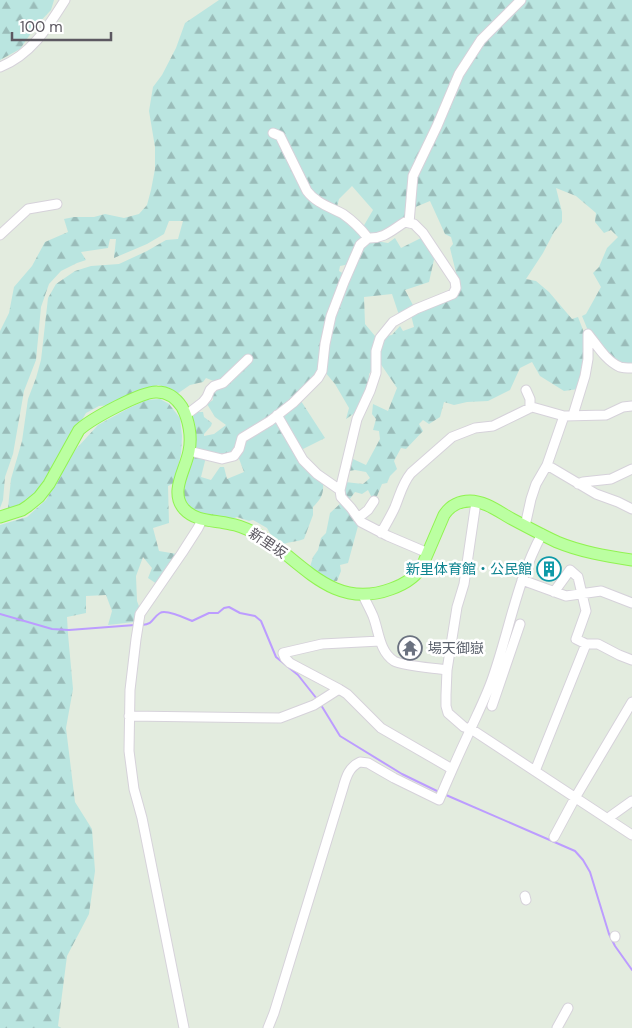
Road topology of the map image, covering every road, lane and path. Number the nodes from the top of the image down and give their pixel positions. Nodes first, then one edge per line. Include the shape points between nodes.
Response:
1 (65, 0) edge
2 (521, 0) edge
3 (0, 67) edge
4 (273, 133) dead end
5 (57, 204) dead end
6 (409, 223) junction
7 (0, 235) edge
8 (368, 238) junction
9 (248, 359) dead end
10 (632, 368) edge
11 (526, 390) dead end
12 (632, 406) edge
13 (530, 408) junction
14 (186, 415) junction
15 (277, 415) junction
16 (568, 416) junction
17 (189, 451) junction
18 (547, 465) junction
19 (632, 469) edge
20 (578, 484) junction
21 (340, 490) junction
22 (374, 500) dead end
23 (476, 502) junction
24 (632, 509) edge
25 (0, 517) edge
26 (358, 518) junction
27 (202, 520) junction
28 (526, 526) junction
29 (382, 533) junction
30 (542, 534) junction
31 (428, 553) junction
32 (632, 560) edge
33 (522, 580) junction
34 (554, 592) junction
35 (582, 594) junction
36 (364, 595) junction
37 (632, 603) edge
38 (520, 624) dead end
39 (380, 641) junction
40 (513, 644) junction
41 (586, 644) junction
42 (502, 647) junction
43 (632, 660) edge
44 (447, 670) junction
45 (339, 689) junction
46 (632, 702) edge
47 (492, 706) dead end
48 (129, 716) junction
49 (471, 729) junction
50 (452, 769) junction
51 (535, 771) junction
52 (575, 798) junction
53 (632, 801) edge
54 (609, 819) junction
55 (632, 835) edge
56 (554, 836) dead end
57 (568, 1008) dead end
58 (184, 1028) edge
59 (268, 1028) edge
60 (557, 1028) edge

1 - 3 street via 31,47
2 - 6 street via 481,40 459,74 413,176
4 - 8 street via 280,136 311,197 342,214
5 - 7 street via 28,209
6 - 8 street via 405,222 383,237
6 - 21 street via 414,224 427,240 455,281 456,288 453,294 393,322 380,338 376,372 357,419
8 - 15 street via 360,245 331,316 318,378
9 - 14 street via 223,383 214,386 203,402
10 - 16 street via 613,363 588,334 586,376
11 - 13 street
12 - 16 street via 606,415
13 - 16 street
13 - 29 street via 499,424 475,428 452,437 405,480
14 - 17 main road, 新里坂
14 - 25 main road via 172,397 156,392 143,394 100,415 80,430 39,497 22,510
15 - 17 street via 242,438 234,456 222,459
15 - 21 street via 303,460
16 - 18 street
17 - 27 main road, 新里坂 via 178,495 183,508
18 - 20 street
18 - 28 street via 536,484
19 - 20 street via 611,479
20 - 24 street
21 - 26 street via 341,497
22 - 26 street
23 - 28 main road
23 - 31 main road, 新里坂 via 459,502 447,510
23 - 44 street
26 - 29 street
27 - 36 main road, 新里坂 via 232,524 252,531 323,582 350,594
27 - 48 street via 140,614
28 - 30 main road
29 - 31 street
30 - 32 main road via 588,552
30 - 33 street
31 - 36 main road, 新里坂 via 421,570 412,578 387,590
33 - 34 street
33 - 42 street
34 - 35 street via 566,596
34 - 35 street via 570,570 578,577
35 - 37 street via 601,591
35 - 41 street via 586,611 576,638
36 - 39 street
38 - 40 street
39 - 44 street via 395,662
39 - 45 street via 322,644 283,654 290,663
40 - 42 street
40 - 47 street
41 - 43 street via 598,644
41 - 51 street
42 - 49 street
44 - 49 street via 448,713
45 - 48 street via 319,702 280,718
45 - 50 street via 381,728
46 - 52 street
48 - 58 street via 134,789
49 - 50 street
49 - 51 street
50 - 59 street via 440,800 368,763 360,762 351,768
51 - 52 street
52 - 54 street
52 - 56 street
53 - 54 street
54 - 55 street
57 - 60 street

